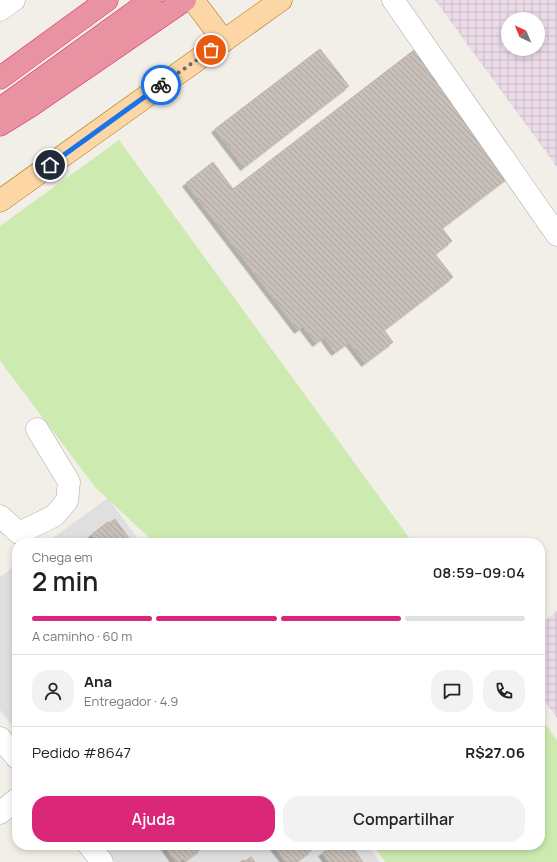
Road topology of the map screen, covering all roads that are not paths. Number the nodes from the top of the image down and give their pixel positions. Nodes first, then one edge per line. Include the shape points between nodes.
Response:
1 (14, 0) edge
2 (107, 0) edge
3 (151, 0) edge
4 (185, 0) edge
5 (193, 0) edge
6 (281, 0) edge
7 (393, 0) edge
8 (0, 10) edge
9 (224, 41) junction
10 (0, 78) edge
11 (0, 108) edge
12 (0, 124) edge
13 (0, 201) edge
14 (557, 235) edge
15 (37, 428) dead end
16 (0, 516) edge
17 (0, 738) edge
18 (12, 752) edge
19 (12, 803) edge
20 (0, 813) edge
21 (93, 850) edge
22 (102, 862) edge

1 - 8 street
2 - 10 highway
3 - 11 highway
4 - 12 highway via 29,107
5 - 9 main road
6 - 9 main road
7 - 14 street
9 - 13 main road
15 - 16 street via 69,482 67,501 54,516 19,533
17 - 18 street
19 - 20 street
21 - 22 street

